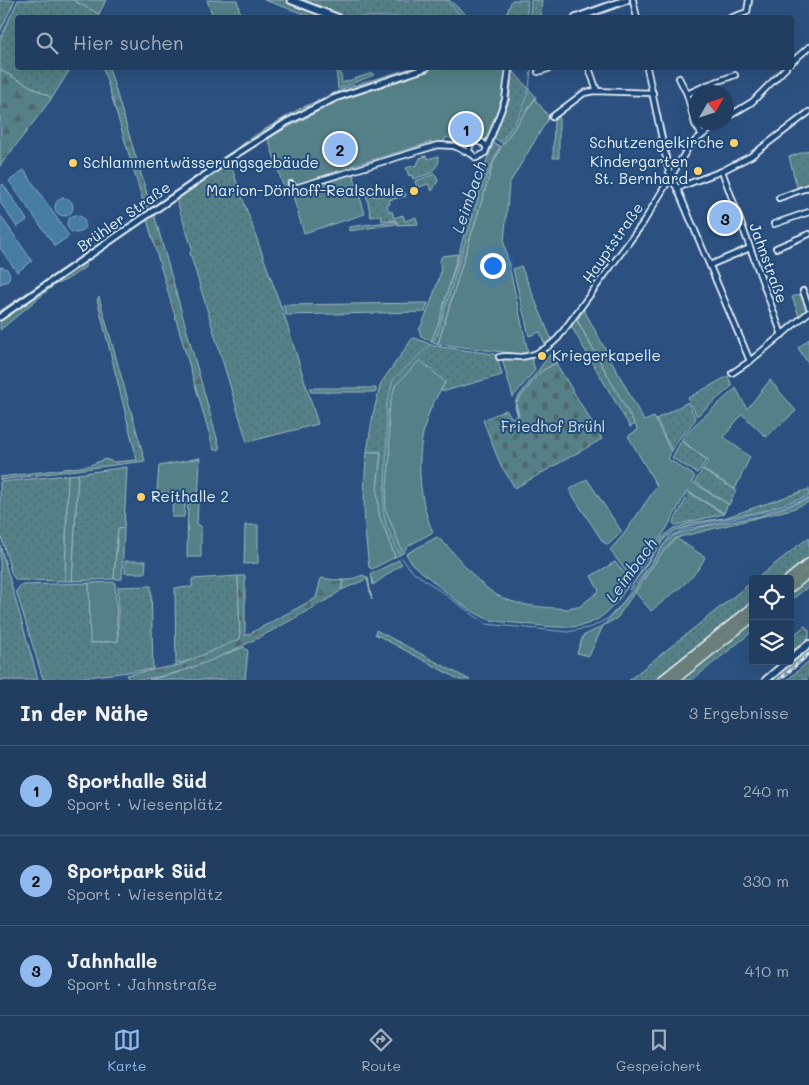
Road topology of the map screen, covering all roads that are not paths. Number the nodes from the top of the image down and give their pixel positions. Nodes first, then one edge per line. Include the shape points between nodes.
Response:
1 (291, 0) edge
2 (626, 0) edge
3 (633, 0) edge
4 (749, 0) edge
5 (618, 1) edge
6 (330, 15) edge
7 (583, 15) edge
8 (636, 15) edge
9 (738, 15) edge
10 (807, 48) edge
11 (809, 55) edge
12 (794, 60) edge
13 (420, 70) edge
14 (509, 70) edge
15 (544, 70) edge
16 (590, 70) edge
17 (647, 70) edge
18 (784, 70) edge
19 (538, 72) dead end
20 (735, 75) dead end
21 (679, 78) dead end
22 (707, 85) edge
23 (597, 91) junction
24 (653, 93) junction
25 (687, 94) joint
26 (809, 112) edge
27 (734, 113) edge
28 (552, 117) dead end
29 (709, 130) edge
30 (702, 135) junction
31 (486, 147) junction
32 (471, 154) junction
33 (722, 170) junction
34 (672, 177) junction
35 (291, 187) dead end
36 (809, 187) edge
37 (678, 188) junction
38 (779, 198) dead end
39 (809, 212) edge
40 (774, 224) dead end
41 (809, 234) edge
42 (750, 248) junction
43 (776, 248) dead end
44 (710, 265) junction
45 (803, 291) dead end
46 (809, 307) edge
47 (809, 312) edge
48 (0, 317) edge
49 (782, 335) junction
50 (500, 357) dead end
51 (750, 361) junction
52 (732, 372) dead end
53 (809, 563) edge
54 (809, 573) edge
55 (794, 575) edge
56 (794, 585) edge
57 (749, 610) edge
58 (749, 620) edge
59 (809, 644) edge
60 (794, 656) edge
61 (783, 665) edge
62 (662, 680) edge
63 (674, 680) edge
64 (766, 680) edge

1 - 6 main road
2 - 5 main road
3 - 8 street
4 - 9 street via 747,12
5 - 7 main road
10 - 11 street
10 - 12 street
13 - 48 street, Brühler Straße via 335,98 304,112
14 - 31 street via 505,100
15 - 19 street
16 - 23 street
17 - 24 street
18 - 27 street via 752,102
20 - 22 street
21 - 25 street
23 - 24 street
23 - 28 street via 584,93
24 - 34 street
25 - 30 street via 695,124
26 - 33 street via 751,156
29 - 30 street, Hauptstraße
30 - 34 street, Hauptstraße via 688,148
31 - 32 street via 483,156 476,158
31 - 32 street via 479,141 472,143 469,148
32 - 35 street via 443,144
33 - 37 street
33 - 42 street, Jahnstraße
34 - 37 street
34 - 50 street, Hauptstraße via 637,231 558,338 532,354
36 - 38 street
37 - 44 street
39 - 40 street
41 - 43 street
42 - 44 street
42 - 49 street, Jahnstraße
44 - 51 street
45 - 46 street
47 - 49 street
49 - 51 street
51 - 52 street
53 - 55 highway
54 - 56 highway
57 - 62 highway
58 - 63 highway
59 - 60 main road
61 - 64 main road

